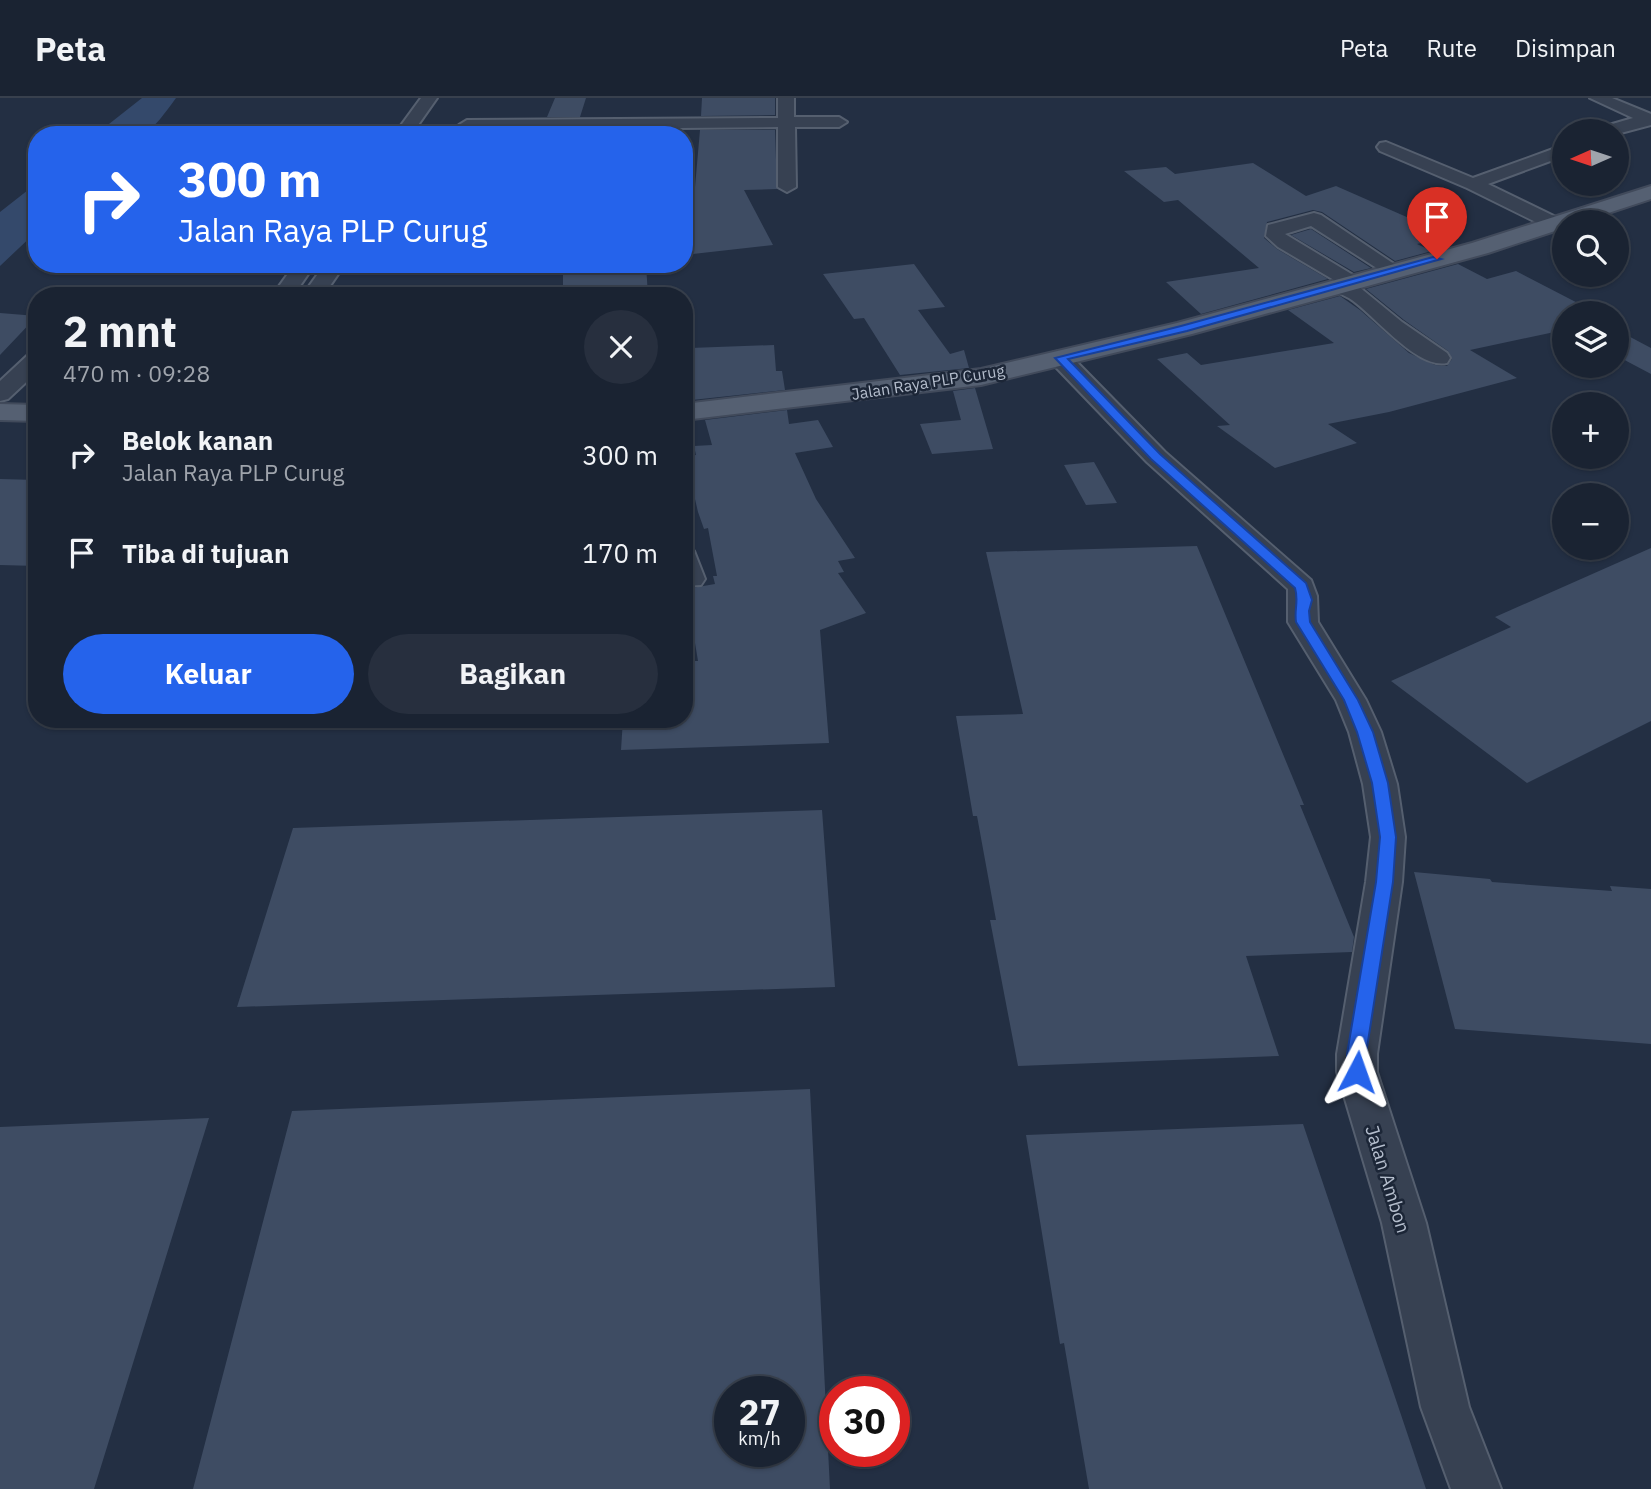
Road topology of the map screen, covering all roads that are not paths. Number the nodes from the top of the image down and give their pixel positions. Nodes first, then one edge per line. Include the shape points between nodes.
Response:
1 (429, 98) edge
2 (786, 98) edge
3 (1598, 98) edge
4 (492, 107) dead end
5 (533, 107) dead end
6 (589, 107) dead end
7 (1650, 119) edge
8 (785, 122) junction
9 (839, 122) dead end
10 (685, 123) edge
11 (527, 125) junction
12 (1629, 125) edge
13 (409, 126) edge
14 (538, 126) edge
15 (583, 126) edge
16 (641, 126) edge
17 (1386, 148) dead end
18 (1552, 154) edge
19 (1473, 184) junction
20 (787, 187) dead end
21 (1651, 192) edge
22 (1594, 210) edge
23 (1552, 223) edge
24 (1552, 223) edge
25 (1393, 270) junction
26 (1345, 283) junction
27 (1060, 358) junction
28 (1439, 358) dead end
29 (28, 368) edge
30 (0, 394) edge
31 (693, 411) edge
32 (0, 412) edge
33 (28, 413) edge
34 (1476, 1489) edge

1 - 13 street
2 - 8 street
3 - 7 street
4 - 11 street via 475,125
5 - 11 street
6 - 15 street
7 - 12 street
8 - 9 street
8 - 10 street
8 - 20 street
10 - 16 street
11 - 14 street
17 - 19 street
18 - 19 street
19 - 23 street
21 - 22 main road, Jalan Raya PLP Curug
24 - 25 main road, Jalan Raya PLP Curug
25 - 26 main road, Jalan Raya PLP Curug
25 - 26 street via 1314,219 1275,229 1285,243
26 - 27 main road, Jalan Raya PLP Curug
26 - 28 street via 1394,327
27 - 31 main road, Jalan Raya PLP Curug via 981,377
27 - 34 street, Jalan Ambon via 1156,457 1301,586 1306,600 1303,622 1351,700 1365,732 1380,783 1388,837 1357,1072 1404,1223 1445,1407
29 - 30 street
32 - 33 main road

